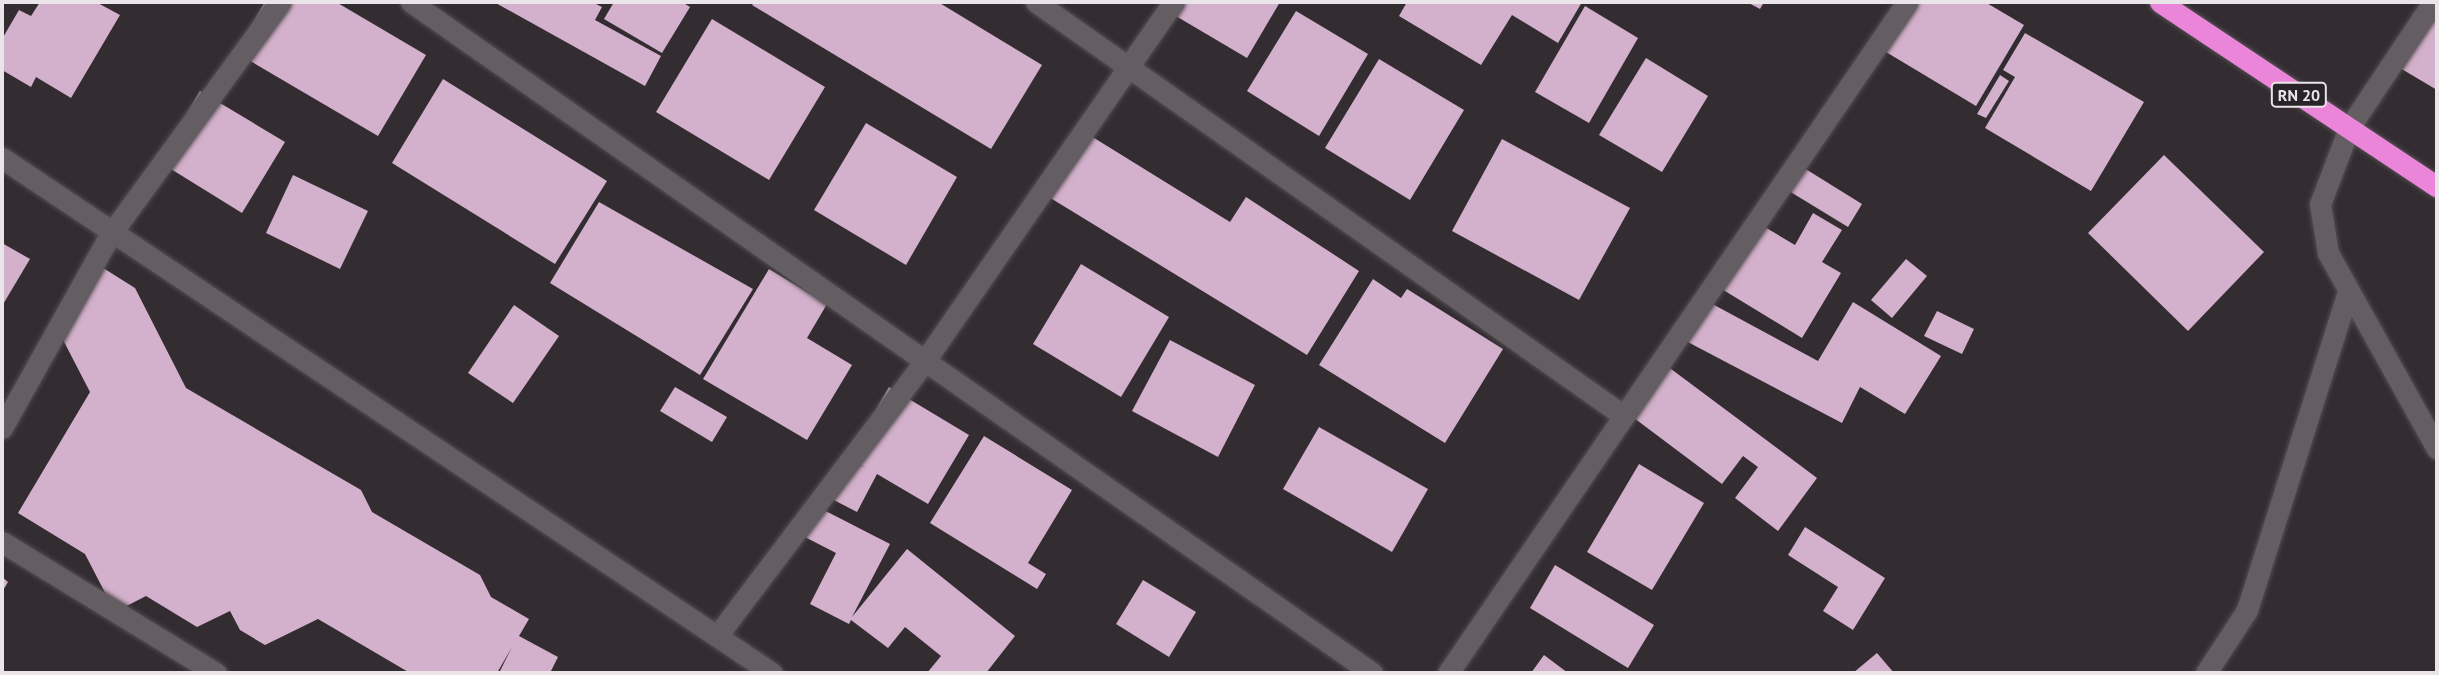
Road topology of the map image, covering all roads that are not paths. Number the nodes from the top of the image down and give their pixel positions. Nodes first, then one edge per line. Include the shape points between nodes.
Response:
1 (280, 2) edge
2 (411, 2) edge
3 (1036, 2) edge
4 (1173, 2) edge
5 (1908, 2) edge
6 (2160, 2) edge
7 (2433, 2) edge
8 (1126, 65) junction
9 (2348, 128) junction
10 (2, 158) edge
11 (2437, 187) edge
12 (110, 234) junction
13 (2348, 290) junction
14 (924, 362) junction
15 (1624, 416) junction
16 (2, 428) edge
17 (2437, 449) edge
18 (2, 541) edge
19 (717, 636) junction
20 (216, 673) edge
21 (772, 673) edge
22 (1372, 673) edge
23 (1448, 673) edge
24 (2206, 673) edge

1 - 12 street
2 - 14 street
3 - 8 street
4 - 8 street
5 - 15 street
6 - 9 highway, RN 20
7 - 9 street
8 - 14 street
8 - 15 street
9 - 11 highway, RN 20
9 - 13 street via 2320,204 2328,253
10 - 12 street
12 - 16 street
12 - 19 street
13 - 17 street
13 - 24 street via 2247,610
14 - 19 street
14 - 22 street
15 - 23 street
18 - 20 street
19 - 21 street

